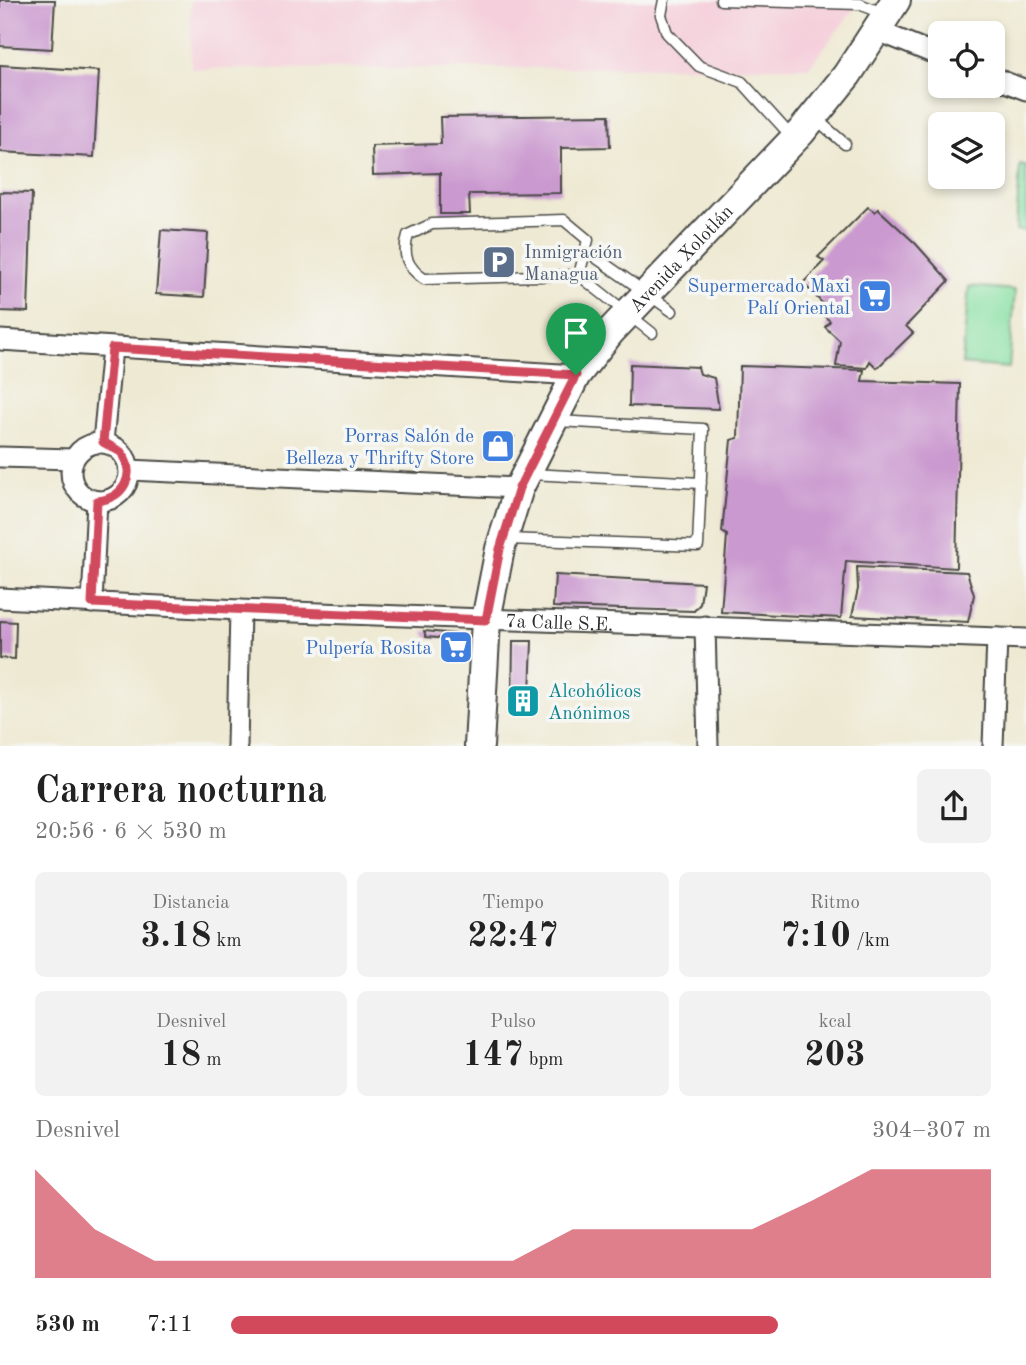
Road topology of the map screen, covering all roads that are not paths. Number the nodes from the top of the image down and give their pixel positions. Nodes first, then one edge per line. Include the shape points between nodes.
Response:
1 (664, 0) edge
2 (721, 0) edge
3 (887, 15) edge
4 (928, 47) edge
5 (1005, 82) edge
6 (1026, 90) edge
7 (814, 117) junction
8 (795, 139) junction
9 (845, 144) dead end
10 (586, 250) junction
11 (579, 275) junction
12 (647, 293) junction
13 (672, 311) dead end
14 (625, 315) junction
15 (652, 333) dead end
16 (0, 340) edge
17 (112, 348) junction
18 (576, 375) junction
19 (551, 420) junction
20 (103, 442) junction
21 (0, 457) edge
22 (73, 460) junction
23 (129, 470) junction
24 (523, 481) junction
25 (701, 483) junction
26 (97, 501) junction
27 (503, 538) junction
28 (0, 598) edge
29 (92, 603) junction
30 (240, 610) junction
31 (486, 620) junction
32 (705, 626) junction
33 (997, 638) junction
34 (1026, 639) edge
35 (237, 746) edge
36 (479, 746) edge
37 (708, 746) edge
38 (993, 746) edge

1 - 8 lane via 661,15 667,33 699,66 742,82
2 - 3 lane via 859,4
3 - 4 street
3 - 7 main road, Avenida Xolotlán
5 - 6 street
7 - 8 main road, Avenida Xolotlán
7 - 9 lane
8 - 12 main road, Avenida Xolotlán
10 - 11 lane
10 - 11 lane via 588,240 564,220 432,224 408,235 404,251 412,271 424,279
10 - 12 lane
11 - 14 lane
12 - 13 lane
12 - 14 main road, Avenida Xolotlán
14 - 15 lane
14 - 18 main road, Avenida Xolotlán
16 - 17 street
17 - 18 street
17 - 20 street
18 - 19 main road, Avenida Xolotlán
19 - 24 main road, Avenida Xolotlán
19 - 25 lane via 703,429
20 - 22 street via 85,446
20 - 23 street via 121,452
21 - 22 street
22 - 26 street via 72,481 77,491
23 - 24 street
23 - 26 street via 120,493
24 - 25 lane
24 - 27 main road, Avenida Xolotlán
25 - 27 lane via 698,546
26 - 29 street
27 - 31 main road, Avenida Xolotlán
28 - 29 street, 7a Calle S.E.
29 - 30 street, 7a Calle S.E.
30 - 31 street, 7a Calle S.E.
30 - 35 street
31 - 32 street, 7a Calle S.E.
31 - 36 main road, Avenida Xolotlán
32 - 33 street, 7a Calle S.E.
32 - 37 street
33 - 34 street, 7a Calle S.E.
33 - 38 street

